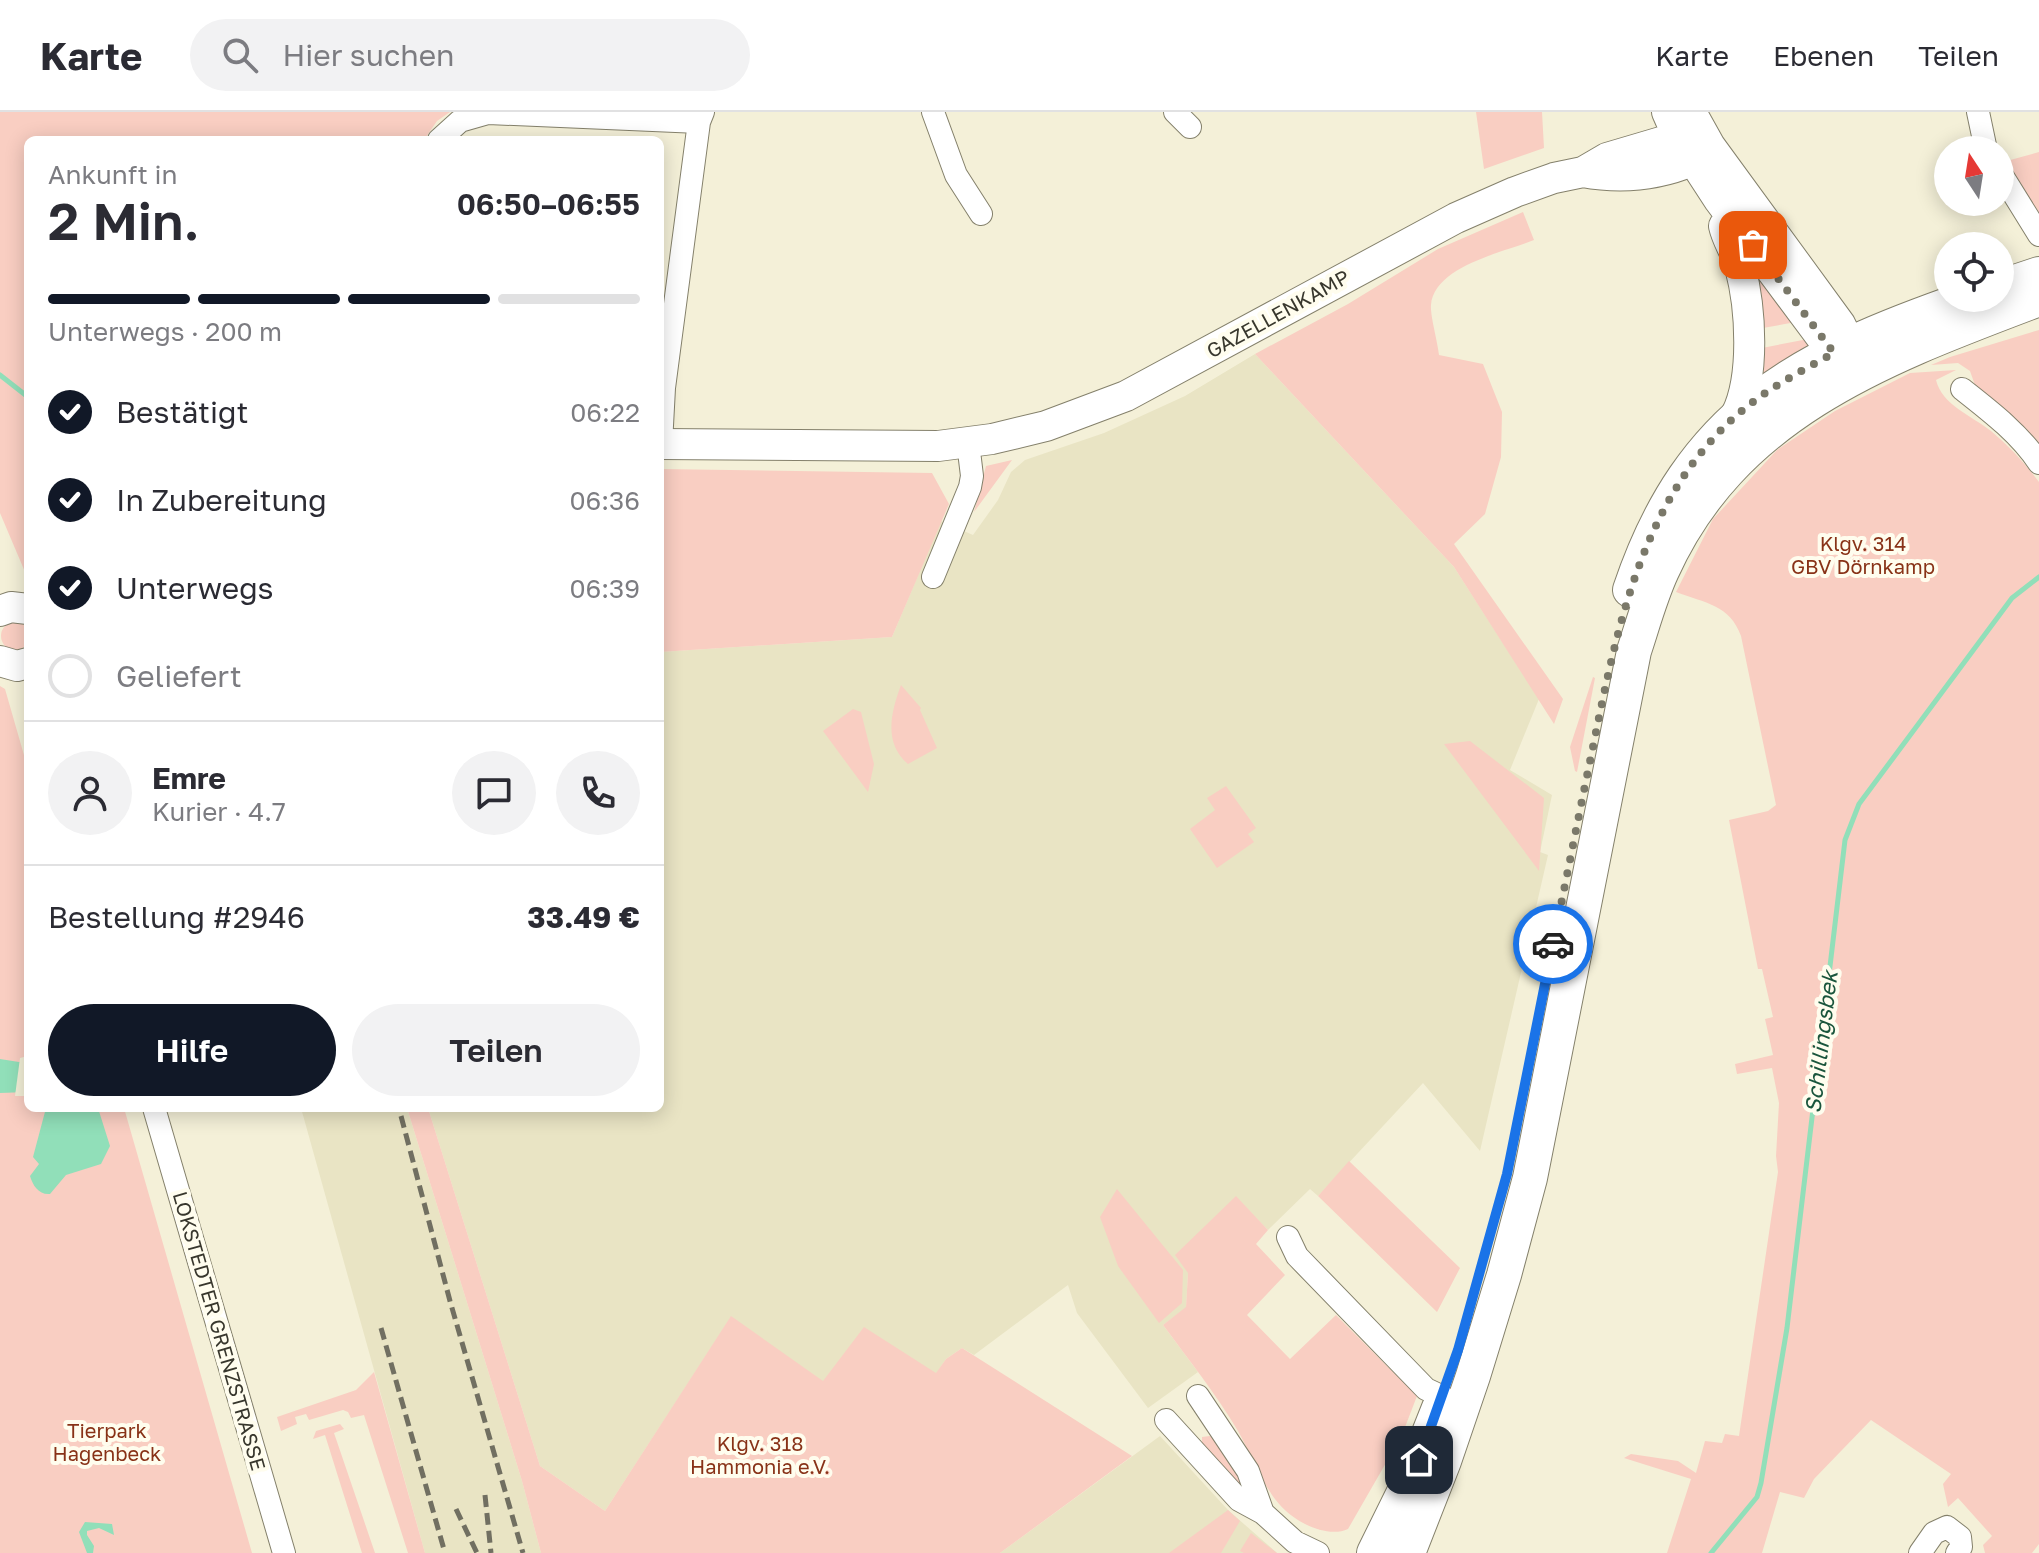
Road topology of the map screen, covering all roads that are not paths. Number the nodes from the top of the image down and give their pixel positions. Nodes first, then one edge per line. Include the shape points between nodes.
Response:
1 (933, 112) edge
2 (1978, 112) edge
3 (701, 117) edge
4 (1686, 130) edge
5 (443, 136) edge
6 (1983, 136) edge
7 (2014, 195) edge
8 (1719, 200) junction
9 (981, 214) dead end
10 (2039, 235) edge
11 (2039, 274) edge
12 (2014, 282) edge
13 (2039, 299) edge
14 (1934, 310) edge
15 (1851, 362) junction
16 (664, 388) edge
17 (1962, 389) dead end
18 (1736, 415) junction
19 (968, 443) junction
20 (664, 444) edge
21 (2039, 463) edge
22 (933, 577) dead end
23 (155, 1112) edge
24 (1288, 1237) dead end
25 (1443, 1397) junction
26 (1166, 1420) dead end
27 (1181, 1438) junction
28 (1263, 1513) junction
29 (284, 1553) edge
30 (1318, 1553) edge
31 (1374, 1553) edge
32 (1408, 1553) edge
33 (1920, 1553) edge
34 (1957, 1553) edge

1 - 9 street via 956,175
2 - 6 street
3 - 5 street via 488,113 460,121
3 - 16 street
4 - 8 street
4 - 15 street via 1725,168 1837,319
4 - 19 street, GAZELLENKAMP via 1456,218 1126,396 1046,426
7 - 10 street
8 - 15 street
8 - 18 street via 1747,308 1747,382
11 - 12 main road
13 - 15 main road via 1943,336
14 - 15 main road via 1896,323
15 - 18 main road via 1767,391
15 - 32 main road via 1817,398 1777,424 1729,468 1678,539 1650,601 1634,651 1530,1178 1473,1376
17 - 21 street
18 - 25 main road via 1671,494 1623,611 1507,1174
19 - 20 street, GAZELLENKAMP via 899,448
19 - 22 street via 970,487
23 - 29 street, LOKSTEDTER GRENZSTRASSE
24 - 25 street via 1297,1256 1322,1283 1426,1389
25 - 31 main road
26 - 27 street
27 - 28 street via 1239,1500
27 - 28 street via 1205,1405 1248,1471
28 - 30 street via 1295,1542
33 - 34 street via 1934,1533 1947,1527 1960,1537

